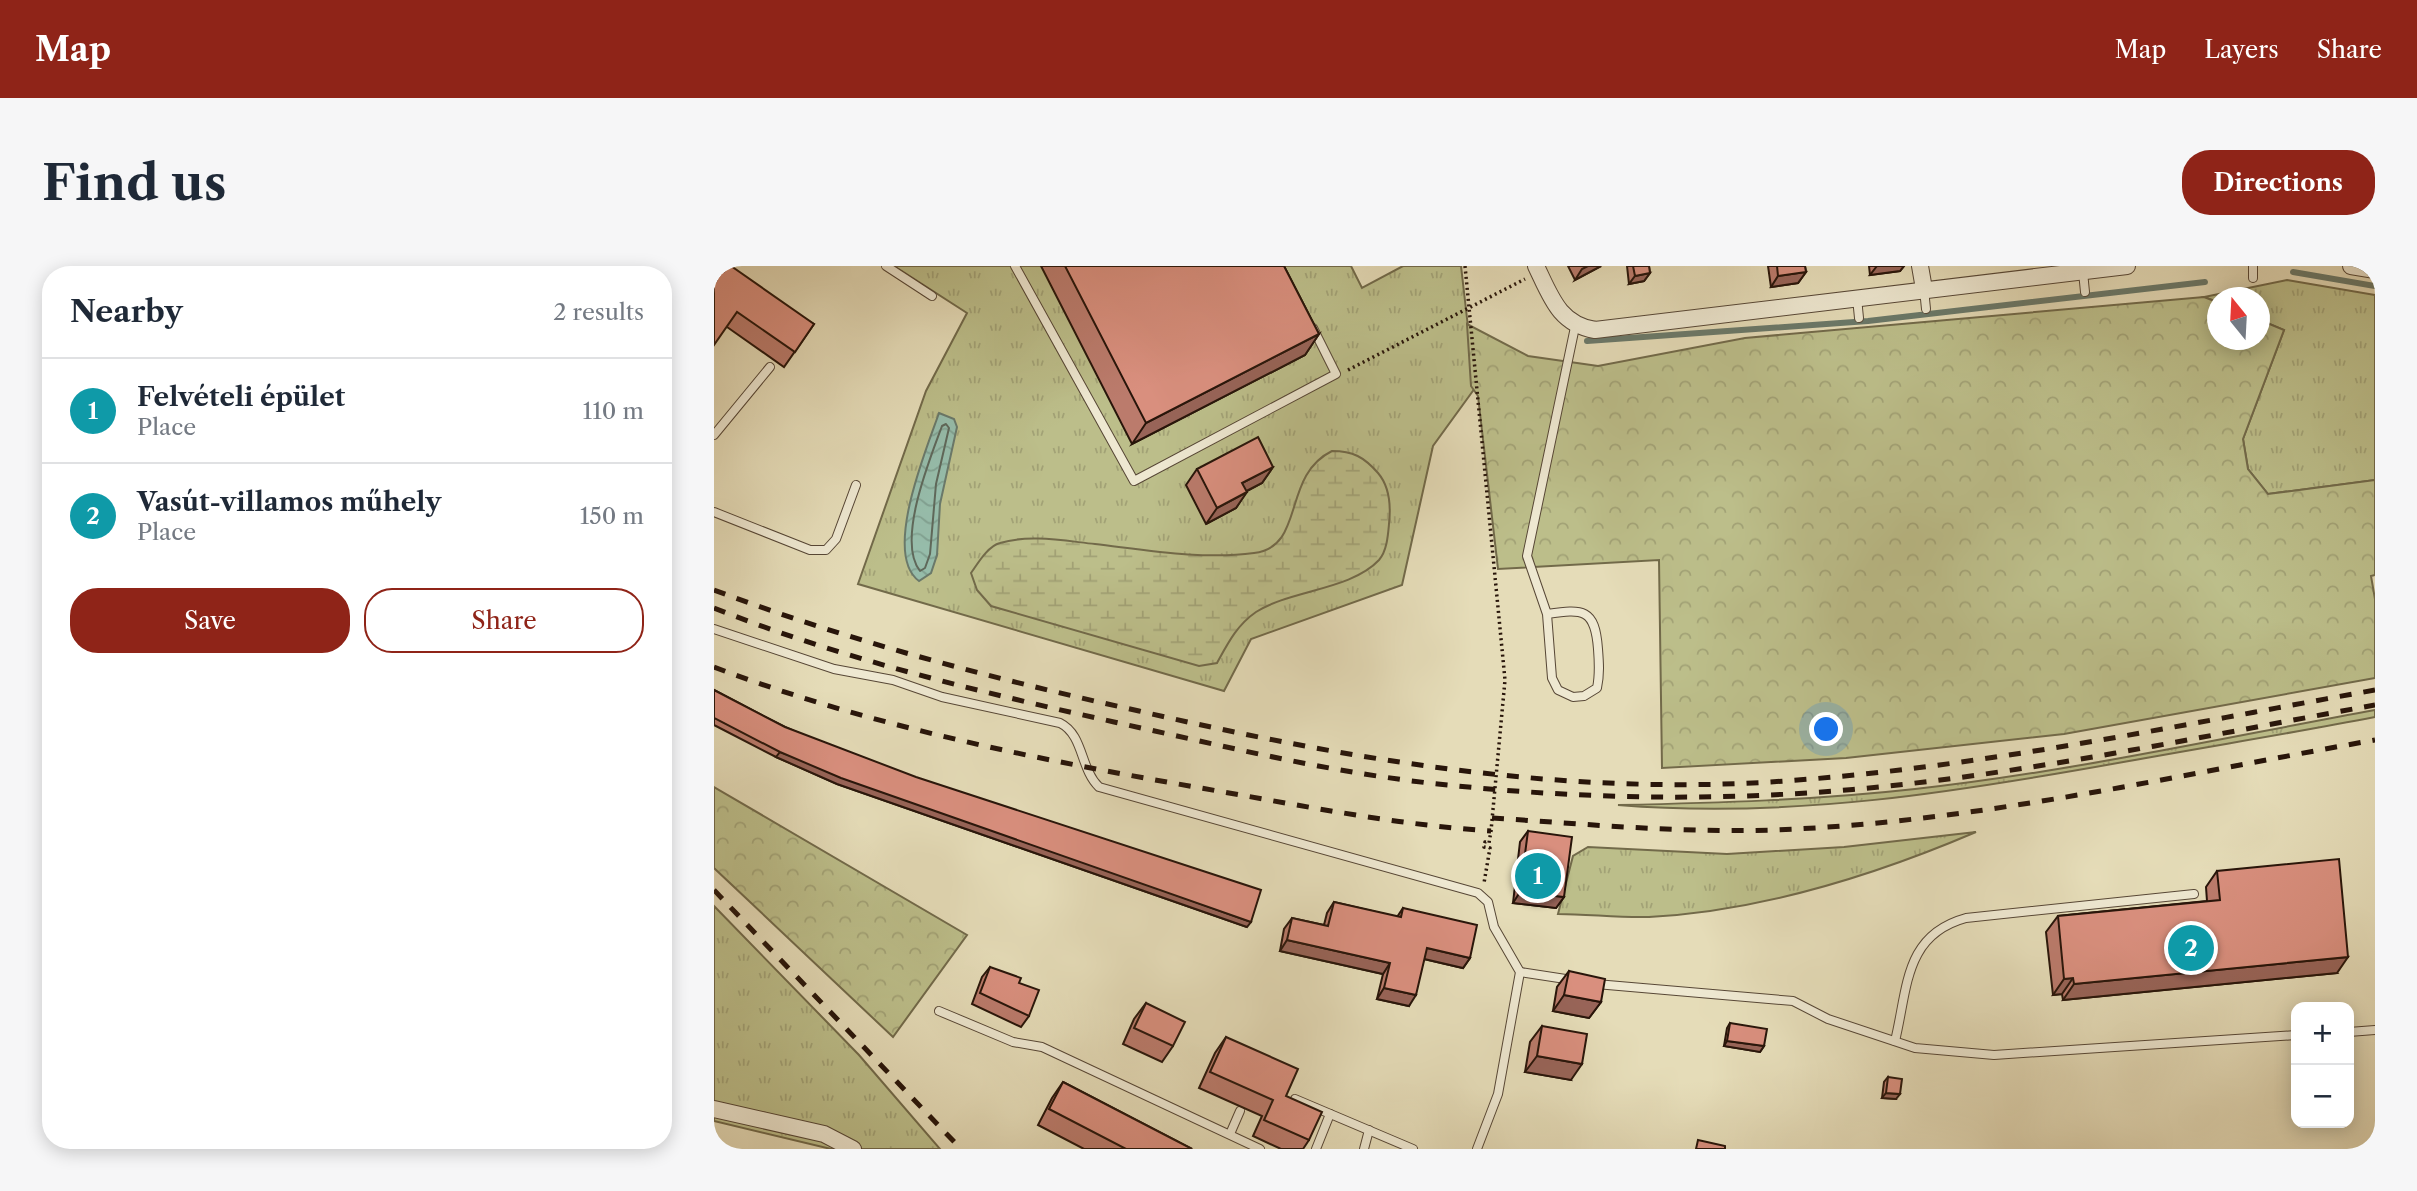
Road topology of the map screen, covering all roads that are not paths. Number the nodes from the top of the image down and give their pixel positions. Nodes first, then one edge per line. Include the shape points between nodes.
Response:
1 (886, 266) edge
2 (1015, 266) edge
3 (1920, 266) edge
4 (2127, 266) edge
5 (2253, 266) edge
6 (2351, 266) edge
7 (1537, 269) edge
8 (2375, 270) edge
9 (2083, 272) junction
10 (2253, 278) dead end
11 (1924, 289) junction
12 (2085, 292) dead end
13 (932, 296) dead end
14 (1857, 298) junction
15 (1926, 309) dead end
16 (1306, 314) edge
17 (1859, 318) dead end
18 (1575, 327) junction
19 (770, 367) dead end
20 (714, 435) edge
21 (856, 485) dead end
22 (714, 512) edge
23 (1547, 614) junction
24 (714, 629) edge
25 (2194, 894) dead end
26 (1520, 972) junction
27 (939, 1011) dead end
28 (2375, 1030) edge
29 (2354, 1032) edge
30 (2291, 1035) edge
31 (1895, 1041) junction
32 (1295, 1100) edge
33 (714, 1109) edge
34 (1240, 1111) dead end
35 (1330, 1114) junction
36 (1369, 1130) junction
37 (1230, 1134) junction
38 (853, 1149) edge
39 (1260, 1149) edge
40 (1316, 1149) edge
41 (1364, 1149) edge
42 (1413, 1149) edge
43 (1477, 1149) edge

1 - 13 lane
2 - 16 lane via 1134,481 1336,374
3 - 11 street
4 - 9 street
5 - 10 lane
6 - 8 street
7 - 18 street via 1554,303
9 - 11 street
9 - 12 lane
11 - 14 street
11 - 15 lane
14 - 17 lane
14 - 18 street via 1683,324 1595,330
18 - 23 lane via 1527,556
19 - 20 lane
21 - 22 lane via 836,539 826,550 810,550
23 - 23 lane via 1552,678 1558,690 1584,696 1597,688 1600,676 1596,627 1590,617 1576,610
24 - 26 lane via 834,669 1060,723 1074,734 1091,779 1099,787 1467,889 1490,906 1494,927
25 - 31 lane via 1943,924 1924,942 1911,965
26 - 31 lane via 1625,988 1793,1001 1828,1019
26 - 43 lane via 1498,1094
27 - 37 lane via 1013,1042 1042,1046
28 - 29 lane
30 - 31 lane via 1994,1055 1915,1048
32 - 35 lane
33 - 38 street via 824,1134
34 - 37 lane
35 - 36 lane
35 - 40 lane
36 - 41 lane
36 - 42 lane
37 - 39 lane

